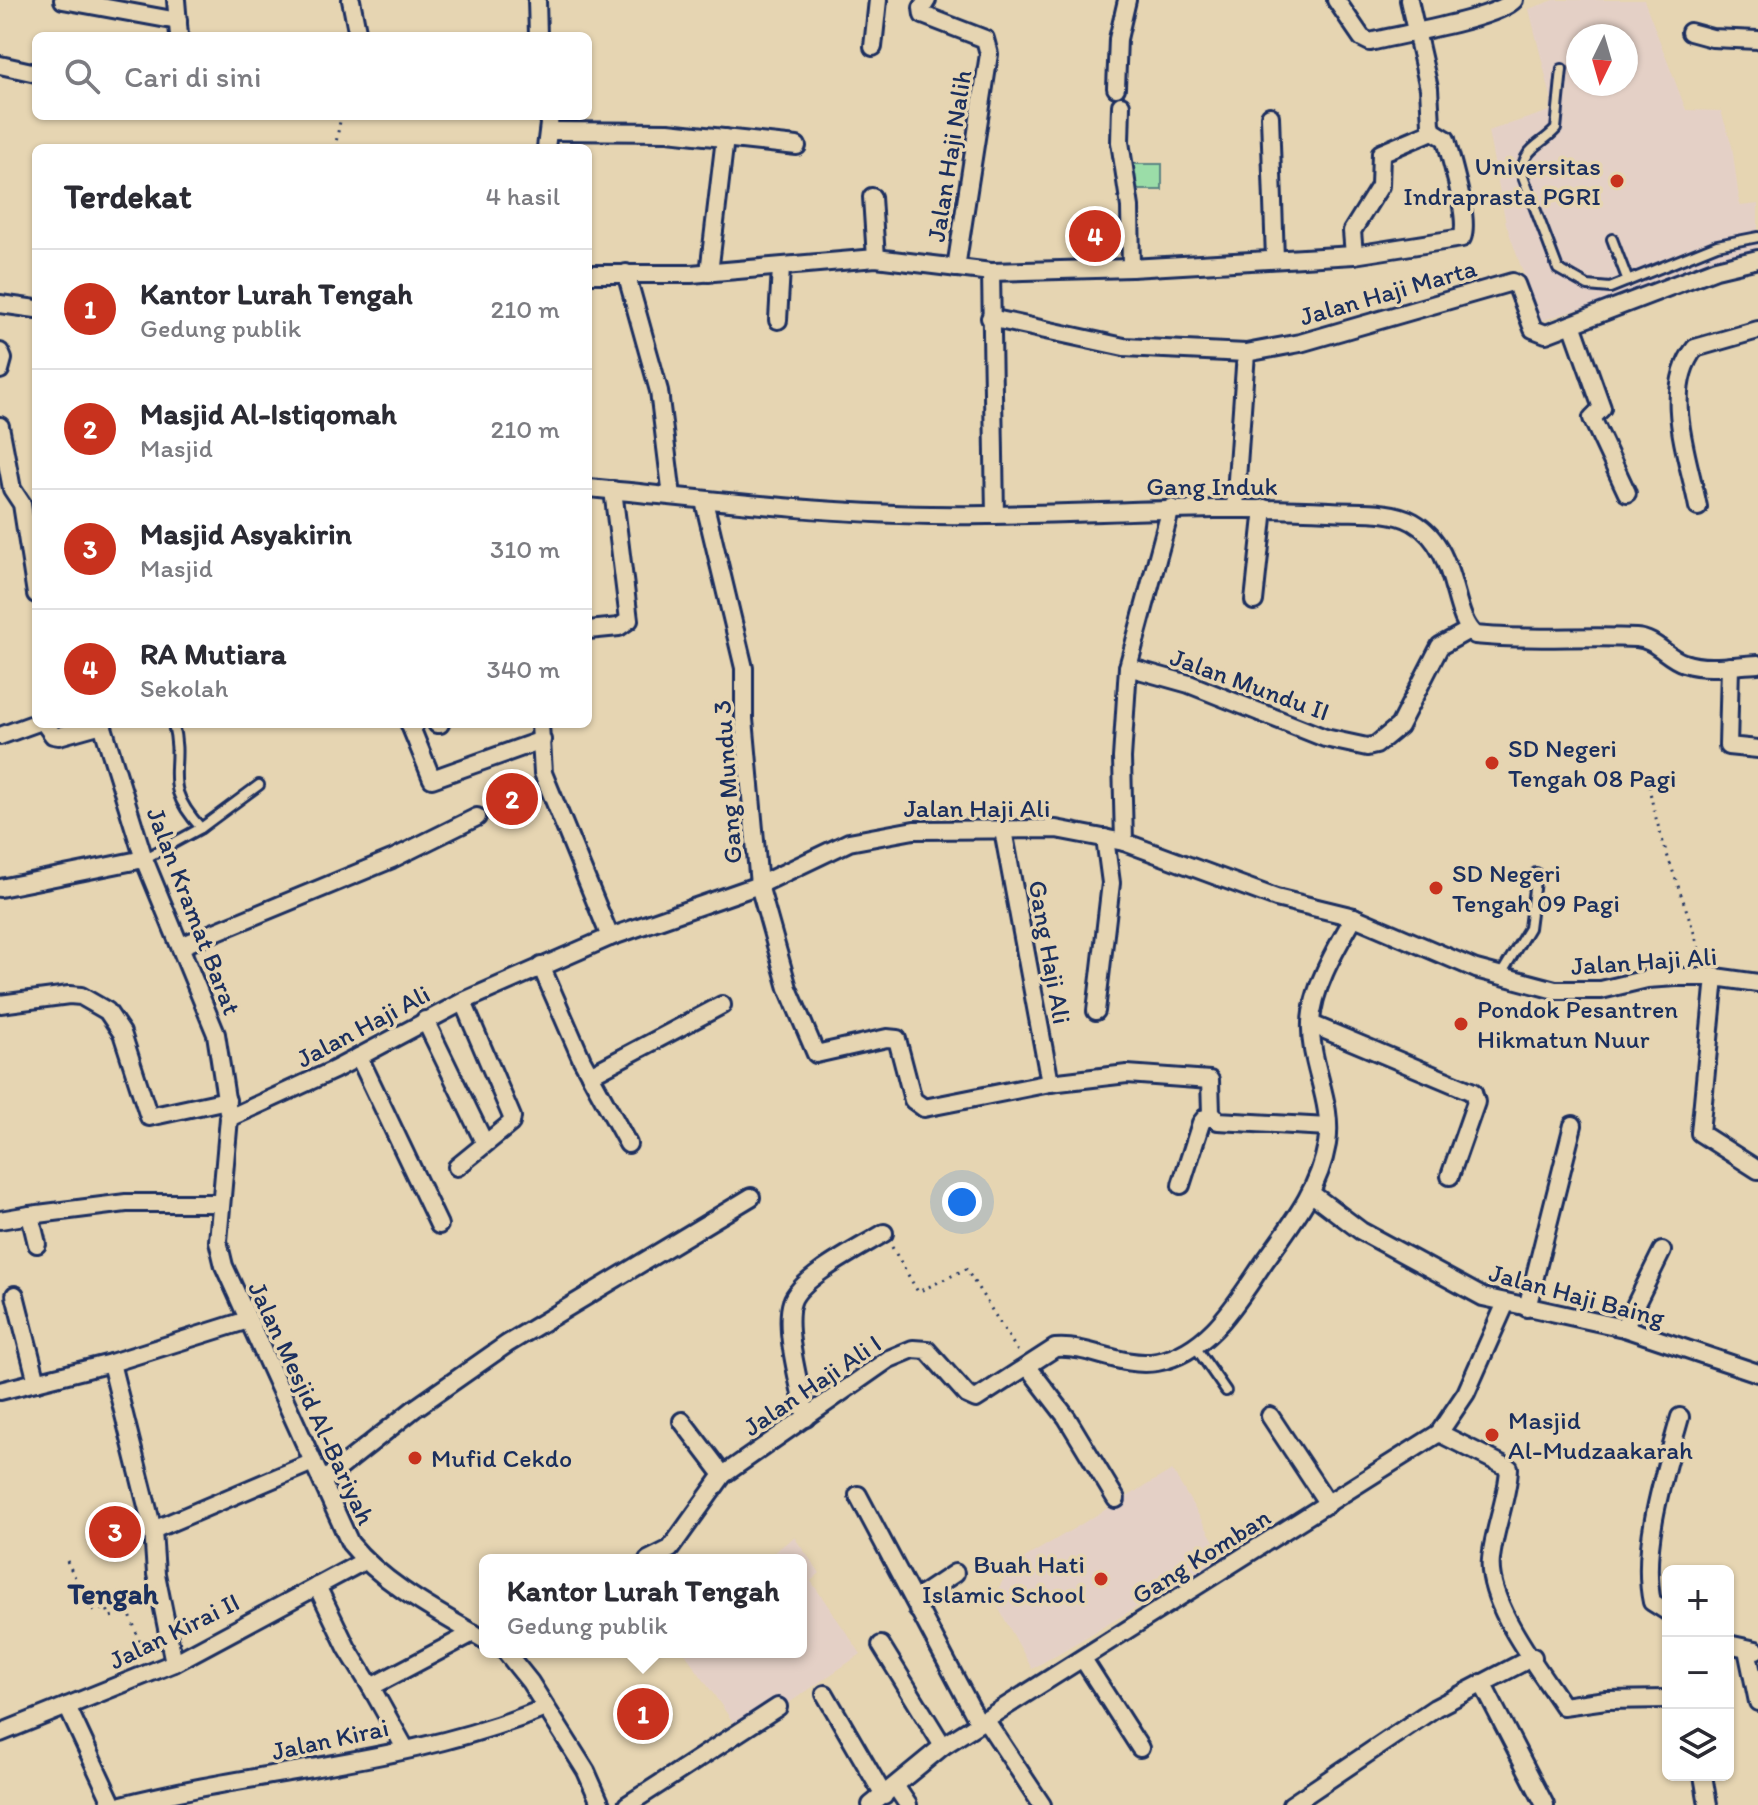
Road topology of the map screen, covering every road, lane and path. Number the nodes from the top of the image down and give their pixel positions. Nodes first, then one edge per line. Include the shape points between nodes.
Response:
1 (63, 0) edge
2 (176, 0) edge
3 (351, 0) edge
4 (537, 0) edge
5 (878, 0) edge
6 (927, 0) edge
7 (1127, 0) edge
8 (1336, 0) edge
9 (1409, 0) edge
10 (1514, 0) edge
11 (178, 28) edge
12 (1417, 30) junction
13 (357, 32) edge
14 (538, 32) edge
15 (1690, 32) dead end
16 (1758, 40) edge
17 (873, 47) dead end
18 (0, 65) edge
19 (1562, 69) dead end
20 (32, 72) edge
21 (1270, 116) dead end
22 (340, 120) edge
23 (1433, 131) junction
24 (548, 132) edge
25 (725, 138) junction
26 (336, 144) edge
27 (797, 146) dead end
28 (872, 197) dead end
29 (1758, 237) edge
30 (1612, 239) dead end
31 (1354, 255) junction
32 (876, 258) junction
33 (1275, 259) junction
34 (1758, 259) edge
35 (781, 268) junction
36 (956, 268) junction
37 (1131, 268) junction
38 (991, 272) junction
39 (626, 273) junction
40 (709, 273) junction
41 (592, 274) edge
42 (1628, 281) junction
43 (0, 304) edge
44 (32, 308) edge
45 (990, 318) junction
46 (778, 320) dead end
47 (1572, 324) junction
48 (1758, 330) edge
49 (0, 352) edge
50 (1246, 353) junction
51 (0, 370) edge
52 (0, 426) edge
53 (592, 488) edge
54 (613, 490) junction
55 (1627, 493) dead end
56 (672, 496) junction
57 (29, 501) edge
58 (704, 501) junction
59 (1235, 507) junction
60 (1698, 507) dead end
61 (1171, 508) junction
62 (1264, 508) junction
63 (995, 515) junction
64 (32, 541) edge
65 (1254, 601) dead end
66 (592, 630) edge
67 (1469, 630) junction
68 (1758, 664) edge
69 (1730, 666) junction
70 (1128, 667) junction
71 (32, 724) edge
72 (48, 728) edge
73 (88, 728) edge
74 (103, 728) edge
75 (174, 728) edge
76 (411, 728) edge
77 (541, 732) edge
78 (0, 736) edge
79 (1758, 749) edge
80 (259, 785) dead end
81 (1649, 786) dead end
82 (477, 817) dead end
83 (201, 828) junction
84 (1003, 830) junction
85 (1105, 838) junction
86 (1124, 842) junction
87 (144, 859) junction
88 (1536, 873) dead end
89 (759, 885) junction
90 (0, 888) edge
91 (1354, 917) junction
92 (610, 937) junction
93 (181, 946) junction
94 (541, 966) junction
95 (1500, 977) junction
96 (1711, 977) junction
97 (1758, 983) edge
98 (463, 1002) junction
99 (0, 1004) edge
100 (722, 1005) dead end
101 (1096, 1011) dead end
102 (425, 1020) junction
103 (1311, 1024) junction
104 (359, 1057) junction
105 (590, 1075) junction
106 (1050, 1083) junction
107 (227, 1100) junction
108 (229, 1118) junction
109 (1213, 1118) junction
110 (1573, 1125) dead end
111 (1328, 1127) junction
112 (484, 1142) junction
113 (628, 1144) dead end
114 (457, 1167) dead end
115 (1758, 1170) edge
116 (1450, 1176) dead end
117 (1181, 1185) dead end
118 (1312, 1194) junction
119 (751, 1197) dead end
120 (221, 1203) junction
121 (30, 1215) junction
122 (0, 1220) edge
123 (439, 1225) dead end
124 (884, 1233) joint
125 (37, 1244) dead end
126 (1662, 1251) dead end
127 (15, 1295) dead end
128 (1505, 1305) junction
129 (1527, 1308) junction
130 (248, 1320) junction
131 (1624, 1328) junction
132 (1194, 1345) junction
133 (111, 1363) junction
134 (1028, 1367) junction
135 (1758, 1373) edge
136 (37, 1382) junction
137 (0, 1391) edge
138 (1226, 1391) dead end
139 (1270, 1416) dead end
140 (1680, 1417) dead end
141 (806, 1418) junction
142 (682, 1421) dead end
143 (1439, 1433) junction
144 (313, 1462) junction
145 (723, 1475) junction
146 (323, 1481) junction
147 (858, 1495) dead end
148 (1116, 1499) dead end
149 (1328, 1504) junction
150 (153, 1530) junction
151 (660, 1554) edge
152 (67, 1561) dead end
153 (364, 1561) junction
154 (955, 1573) dead end
155 (317, 1586) junction
156 (1662, 1608) edge
157 (918, 1610) junction
158 (479, 1637) edge
159 (881, 1645) dead end
160 (1753, 1650) edge
161 (1533, 1657) junction
162 (511, 1658) edge
163 (1083, 1659) junction
164 (174, 1663) junction
165 (150, 1673) junction
166 (1482, 1683) junction
167 (371, 1687) junction
168 (825, 1694) dead end
169 (1662, 1699) edge
170 (1758, 1702) edge
171 (67, 1706) junction
172 (778, 1707) dead end
173 (545, 1708) junction
174 (982, 1721) junction
175 (0, 1733) edge
176 (943, 1746) junction
177 (405, 1748) junction
178 (1140, 1748) dead end
179 (1704, 1781) edge
180 (883, 1796) edge
181 (152, 1801) edge
182 (113, 1805) edge
183 (122, 1805) edge
184 (601, 1805) edge
185 (627, 1805) edge
186 (908, 1805) edge
187 (1042, 1805) edge
188 (1291, 1805) edge
189 (1545, 1805) edge
190 (1708, 1805) edge

1 - 11 street
2 - 11 street
3 - 13 street
4 - 14 street
5 - 17 street
6 - 36 street, Jalan Haji Nalih via 923,15 985,39 989,54
7 - 37 street via 1118,39
8 - 12 street via 1365,41
9 - 12 street
10 - 12 street via 1491,12
12 - 23 street
15 - 16 street
18 - 20 street
19 - 42 lane via 1556,129 1522,159 1527,191 1558,269 1588,286 1610,288
21 - 33 street
22 - 26 path
23 - 31 street via 1381,153 1380,186 1352,231
23 - 31 street via 1446,139 1465,229 1462,238
24 - 25 street via 668,132
25 - 27 street
25 - 40 street
28 - 32 street
29 - 42 lane via 1717,245
30 - 42 lane
31 - 33 street
32 - 35 street
32 - 36 street
33 - 37 street
34 - 47 street, Jalan Haji Marta via 1716,269
35 - 40 street
35 - 46 street
36 - 38 street
37 - 38 street
38 - 45 street
39 - 40 street
39 - 41 street
39 - 56 street via 659,391
43 - 44 street
45 - 50 street, Jalan Haji Marta via 1124,347
45 - 63 street
47 - 50 street, Jalan Haji Marta via 1539,334 1516,284 1505,282 1313,340
47 - 55 street via 1602,407 1592,418
48 - 60 street via 1695,348 1682,378 1679,413
49 - 51 street
50 - 59 street
52 - 57 street via 12,489
53 - 54 street, Gang Induk
54 - 56 street, Gang Induk
54 - 66 street via 629,620 625,626
56 - 58 street, Gang Induk
57 - 64 street
58 - 63 street, Gang Induk via 820,512
58 - 89 street, Gang Mundu 3 via 744,668
59 - 61 street, Gang Induk
59 - 62 street, Gang Induk
61 - 63 street, Gang Induk
61 - 70 street
62 - 65 street
62 - 67 street, Gang Induk via 1411,521 1443,555
67 - 69 street via 1489,637 1636,638 1696,667
67 - 70 street, Jalan Mundu II via 1440,646 1399,726 1367,747 1325,738 1189,684
68 - 69 street
69 - 79 street via 1728,744
70 - 86 street, Jalan Mundu II
71 - 78 street
72 - 73 street via 59,736
74 - 87 street, Jalan Kramat Barat
75 - 83 lane via 173,780 186,812
76 - 77 street via 432,779
77 - 92 street via 543,773
80 - 83 lane
81 - 96 path via 1662,845
82 - 93 street via 392,859
83 - 87 lane
84 - 85 street, Jalan Haji Ali via 1056,829
84 - 89 street, Jalan Haji Ali via 876,834
84 - 106 street, Gang Haji Ali
85 - 86 street, Jalan Haji Ali
85 - 101 street via 1111,883
86 - 91 street, Jalan Haji Ali via 1276,898
87 - 90 street
87 - 93 street, Jalan Kramat Barat
88 - 95 lane via 1529,928
89 - 92 street, Jalan Haji Ali
89 - 106 street, Gang Mundu 3 via 788,988 816,1054 897,1039 913,1100 924,1108
91 - 95 street, Jalan Haji Ali
91 - 103 street, Jalan Haji Ali I via 1320,988
92 - 94 street, Jalan Haji Ali
93 - 107 street, Jalan Kramat Barat via 216,1034
94 - 98 street, Jalan Haji Ali
94 - 105 street
95 - 96 street, Jalan Haji Ali via 1574,991 1647,979
96 - 97 street, Jalan Haji Ali
96 - 115 street via 1700,1133
98 - 102 street, Jalan Haji Ali
98 - 112 street via 512,1117
99 - 107 street via 69,995 107,1011 122,1033 149,1117
100 - 105 street
102 - 104 street, Jalan Haji Ali
102 - 112 street
103 - 111 street, Jalan Haji Ali I
103 - 116 street via 1473,1092 1476,1102
104 - 108 street, Jalan Haji Ali
104 - 123 street
105 - 113 street
106 - 109 street via 1127,1074 1204,1078 1213,1083
107 - 108 street, Jalan Kramat Barat
108 - 120 street, Jalan Mesjid Al-Bariyah
109 - 111 street via 1236,1124
109 - 117 street via 1201,1123
110 - 129 street
111 - 118 street, Jalan Haji Ali I
112 - 114 street
118 - 128 street, Jalan Haji Baing via 1402,1255
118 - 132 street, Jalan Haji Ali I via 1239,1303
119 - 146 street via 507,1344
120 - 121 street via 126,1203
120 - 130 street, Jalan Mesjid Al-Bariyah via 218,1241
121 - 122 street
121 - 125 street
124 - 134 path via 918,1292 966,1269
124 - 141 street via 803,1284 792,1301 790,1320
126 - 131 street
127 - 136 street
128 - 129 street, Jalan Haji Baing
128 - 143 street, Gang Komban via 1466,1393
129 - 131 street, Jalan Haji Baing
130 - 133 street
130 - 144 street, Jalan Mesjid Al-Bariyah
131 - 135 street, Jalan Haji Baing
132 - 134 street, Jalan Haji Ali I via 1160,1361 1137,1363 1055,1348
132 - 138 lane
133 - 136 street
133 - 150 street
134 - 141 street, Jalan Haji Ali I via 976,1399 927,1350 913,1349 889,1359
134 - 148 street via 1067,1418
136 - 137 street
139 - 149 street
140 - 156 street via 1656,1512 1649,1587 1652,1602
141 - 145 street, Jalan Haji Ali I
142 - 145 street
143 - 149 street, Gang Komban
143 - 161 street via 1509,1468 1490,1562 1498,1601 1513,1633
144 - 146 street, Jalan Mesjid Al-Bariyah
144 - 150 street
145 - 151 street, Jalan Haji Ali I via 670,1549
146 - 153 street, Jalan Mesjid Al-Bariyah via 341,1527
147 - 157 street
149 - 163 street, Gang Komban
150 - 164 street
152 - 165 path via 91,1610 107,1609 110,1617 129,1612
153 - 155 street, Jalan Kirai II
153 - 158 street, Jalan Mesjid Al-Bariyah
154 - 157 street via 919,1597
155 - 164 street, Jalan Kirai II
155 - 167 street
157 - 174 street
158 - 167 street
159 - 176 street
160 - 170 street
161 - 166 street
161 - 169 street via 1565,1707
162 - 173 street
163 - 174 street, Gang Komban
163 - 178 street
164 - 165 street, Jalan Kirai II
165 - 171 street, Jalan Kirai II
166 - 188 street via 1435,1708
166 - 189 street
167 - 177 street
168 - 180 street
171 - 175 street, Jalan Kirai II
171 - 182 street
172 - 185 street
173 - 177 street, Jalan Kirai
173 - 184 street via 586,1771
174 - 176 street, Gang Komban
174 - 187 street
176 - 180 street, Gang Komban
177 - 181 street, Jalan Kirai
179 - 190 street
180 - 186 street
181 - 183 street, Jalan Kirai

